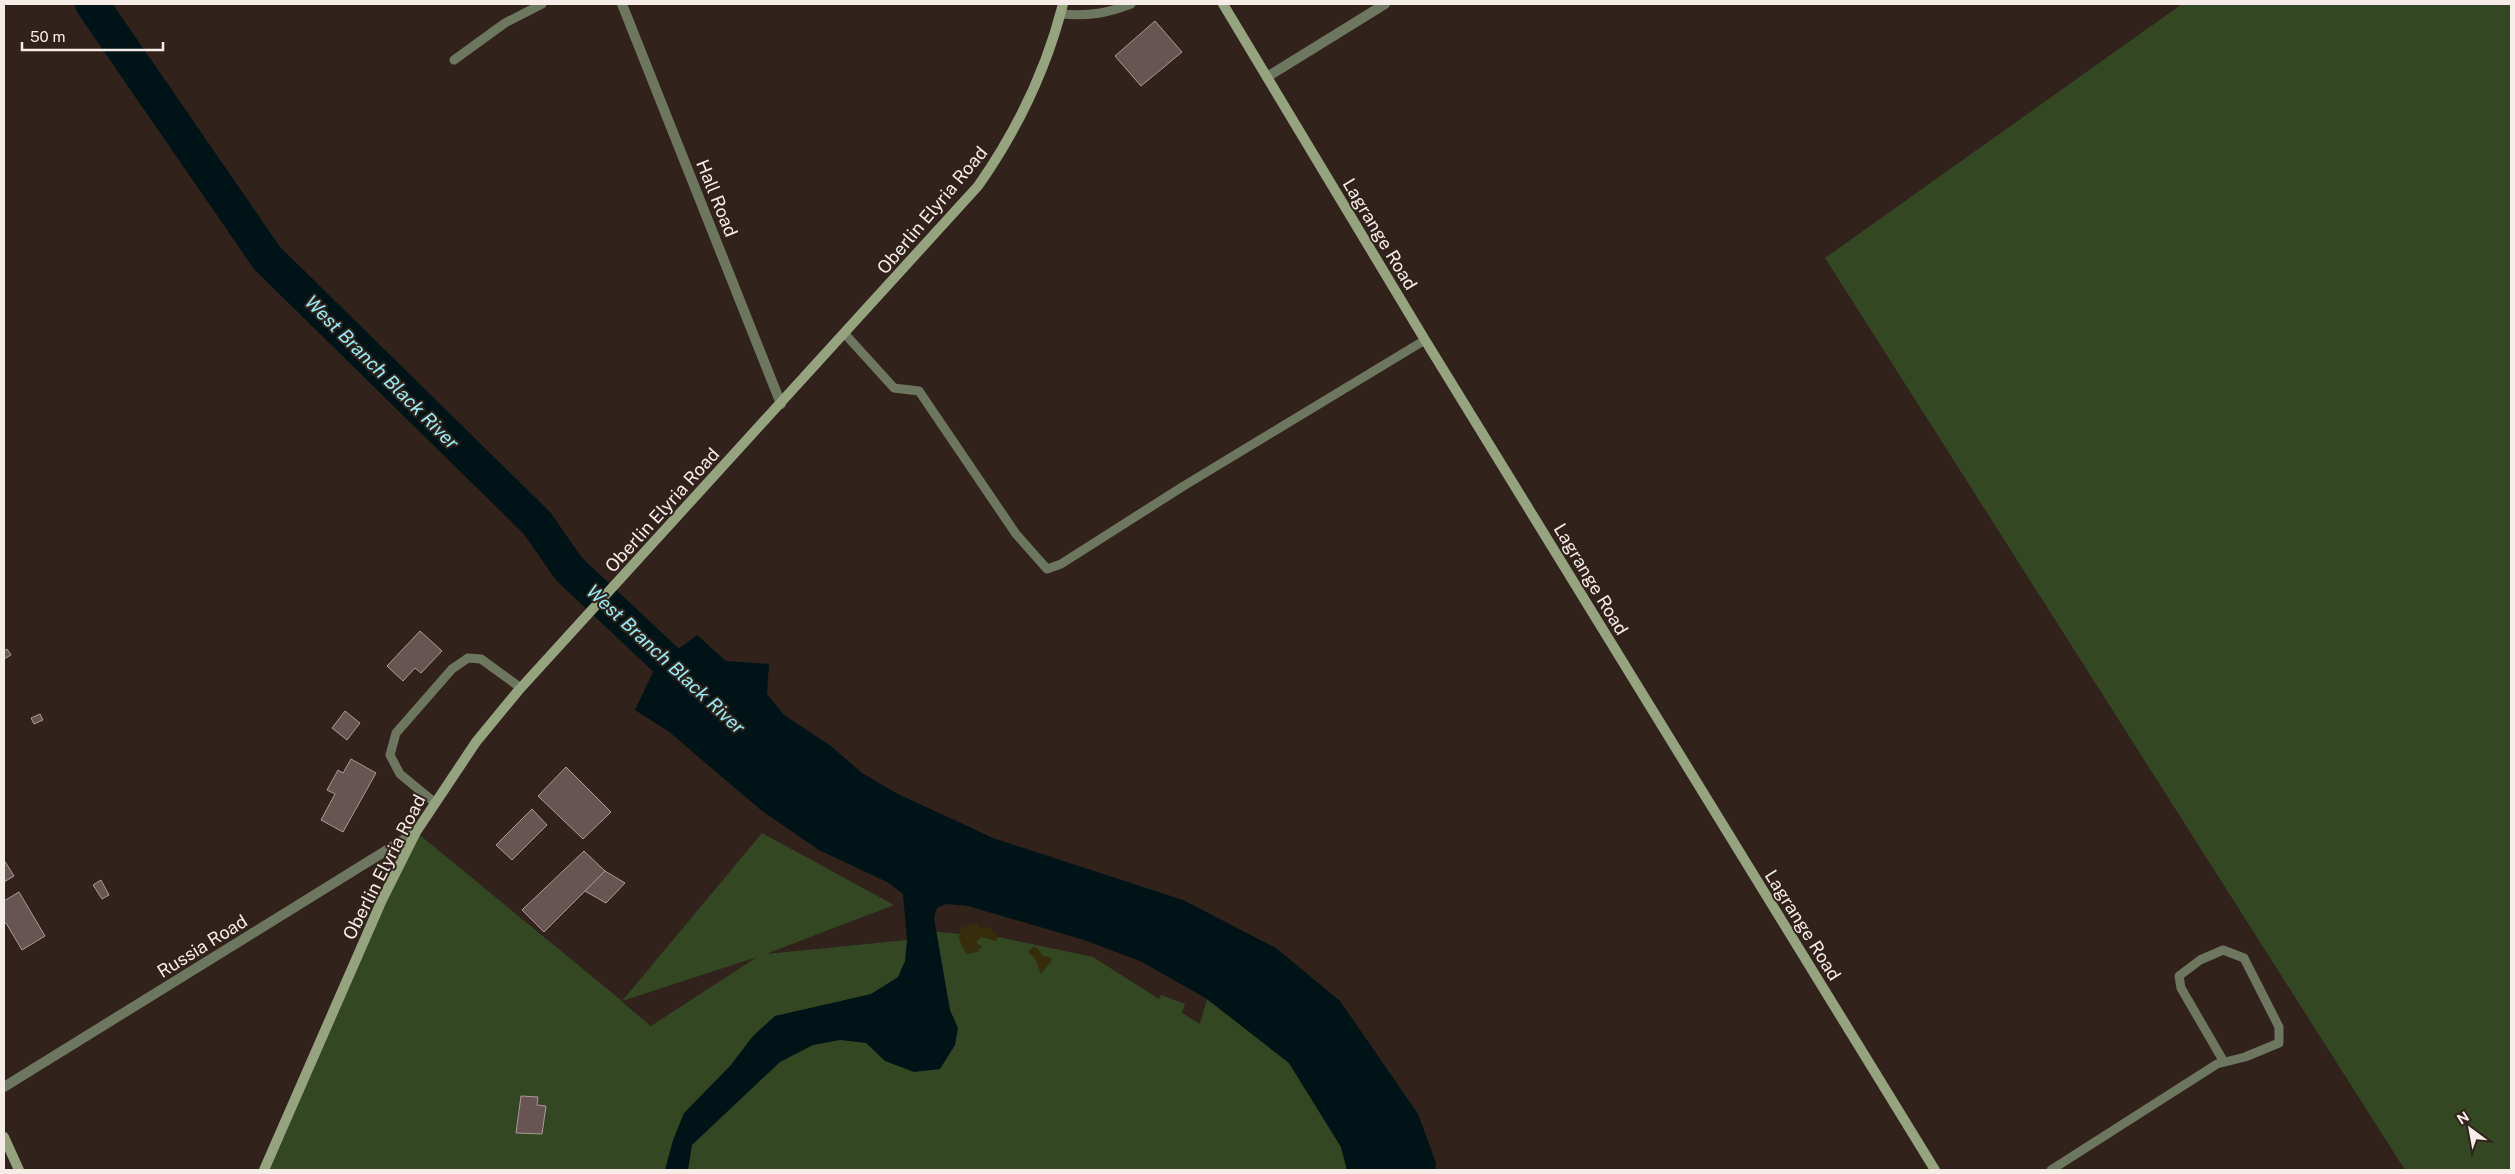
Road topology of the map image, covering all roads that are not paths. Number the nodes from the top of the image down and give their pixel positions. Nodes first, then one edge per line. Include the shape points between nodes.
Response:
1 (542, 4) edge
2 (622, 4) edge
3 (1063, 4) edge
4 (1131, 4) edge
5 (1223, 4) edge
6 (1385, 4) edge
7 (1061, 14) junction
8 (454, 60) dead end
9 (1267, 77) junction
10 (845, 334) junction
11 (1425, 340) junction
12 (781, 404) junction
13 (521, 688) junction
14 (434, 802) junction
15 (416, 832) junction
16 (2224, 1062) junction
17 (4, 1087) edge
18 (4, 1137) edge
19 (19, 1170) edge
20 (264, 1170) edge
21 (1935, 1170) edge
22 (2051, 1170) edge

1 - 8 lane via 505,23
2 - 12 street, Hall Road
3 - 7 main road, Oberlin Elyria Road
4 - 7 lane via 1088,16
5 - 9 main road, Lagrange Road
6 - 9 street
7 - 10 main road, Oberlin Elyria Road via 1039,80 1002,153 952,218
9 - 11 main road, Lagrange Road
10 - 11 lane via 894,388 918,391 1016,534 1047,569 1061,564
10 - 12 main road, Oberlin Elyria Road
11 - 21 main road, Lagrange Road
12 - 13 main road, Oberlin Elyria Road
13 - 14 main road, Oberlin Elyria Road via 476,742
13 - 14 lane via 481,659 468,658 452,669 396,733 390,755 400,774
14 - 15 main road, Oberlin Elyria Road
15 - 17 street, Russia Road
15 - 20 main road, Oberlin Elyria Road via 382,900
16 - 16 lane via 2279,1043 2279,1027 2244,958 2223,950 2200,960 2179,976 2181,988
16 - 22 lane
18 - 19 main road

